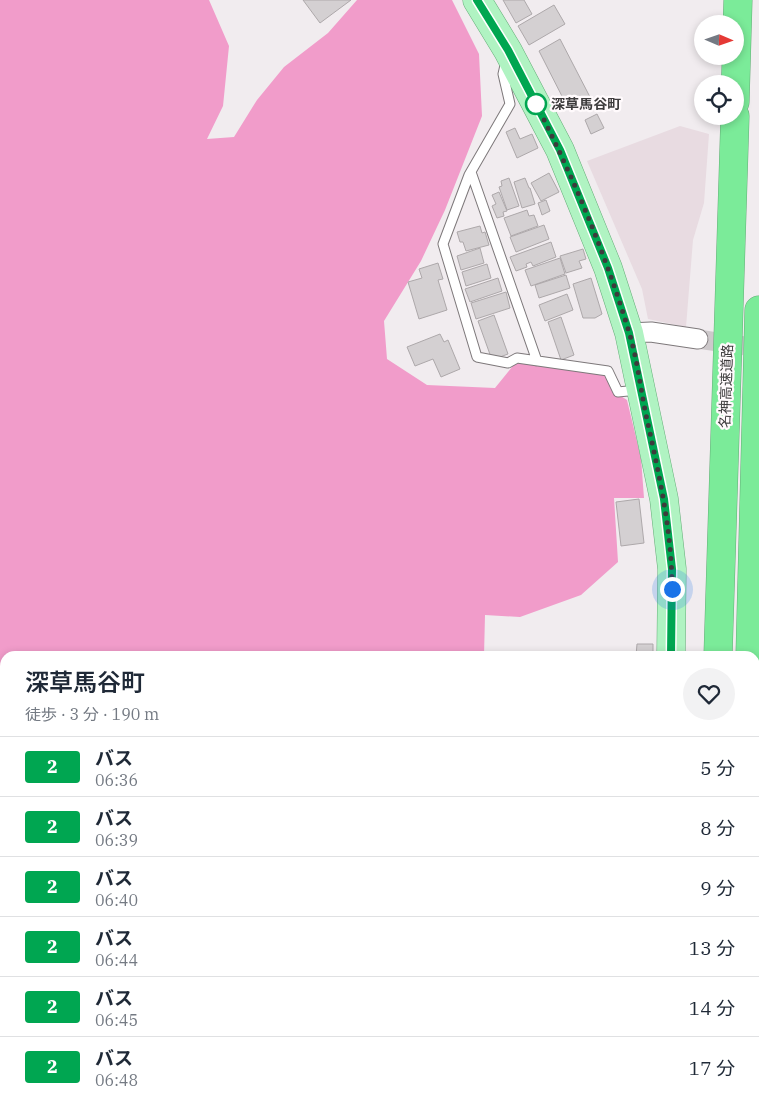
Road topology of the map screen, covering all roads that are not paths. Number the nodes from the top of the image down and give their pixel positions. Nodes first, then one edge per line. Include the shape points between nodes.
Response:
1 (477, 0) edge
2 (738, 0) edge
3 (508, 50) junction
4 (736, 75) edge
5 (735, 125) edge
6 (471, 172) junction
7 (759, 310) edge
8 (629, 333) junction
9 (698, 339) tunnel mouth
10 (537, 361) junction
11 (640, 390) junction
12 (671, 651) edge
13 (718, 651) edge
14 (750, 651) edge

1 - 3 main road
2 - 4 highway
3 - 6 lane via 503,74 510,104
3 - 8 main road via 560,150 608,268
5 - 13 highway, 名神高速道路
6 - 10 lane
6 - 10 lane via 443,244 477,357 508,363 517,358
7 - 14 highway
8 - 9 street via 651,332
8 - 11 main road
10 - 11 lane via 608,372 618,392
11 - 12 main road via 664,499 672,569

